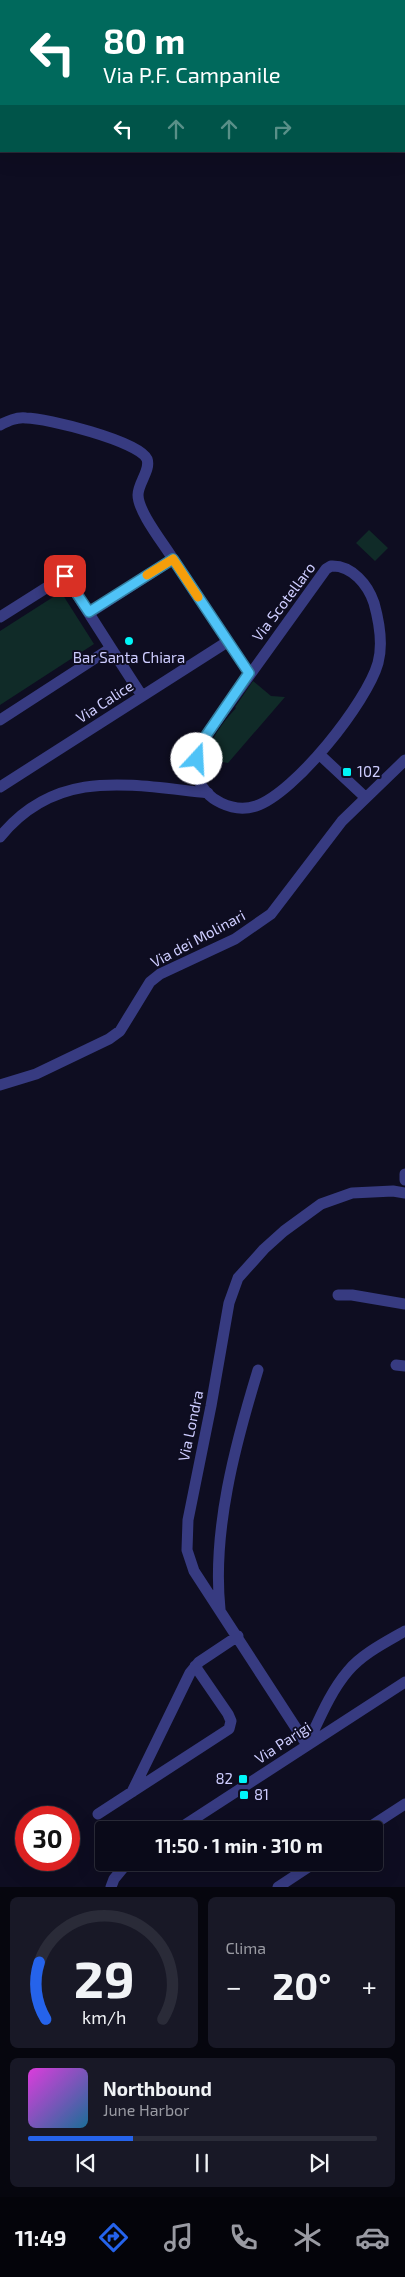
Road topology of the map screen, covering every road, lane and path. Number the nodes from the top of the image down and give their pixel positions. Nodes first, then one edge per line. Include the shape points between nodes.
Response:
1 (0, 424) edge
2 (173, 559) junction
3 (89, 612) junction
4 (0, 618) edge
5 (227, 642) junction
6 (112, 648) junction
7 (249, 673) junction
8 (142, 696) junction
9 (0, 720) edge
10 (319, 754) junction
11 (405, 760) edge
12 (0, 787) edge
13 (208, 793) junction
14 (365, 797) junction
15 (0, 837) edge
16 (0, 1085) edge
17 (405, 1174) edge
18 (405, 1180) edge
19 (405, 1193) edge
20 (338, 1295) dead end
21 (405, 1304) edge
22 (258, 1370) dead end
23 (220, 1611) junction
24 (405, 1631) edge
25 (238, 1636) junction
26 (195, 1666) junction
27 (405, 1682) edge
28 (307, 1745) junction
29 (132, 1792) junction
30 (405, 1804) edge
31 (98, 1814) dead end
32 (191, 1821) edge
33 (379, 1821) edge
34 (121, 1871) edge
35 (302, 1871) edge
36 (111, 1887) edge
37 (278, 1887) edge

1 - 2 street via 37,418 121,441 140,450 148,464 139,488 140,505
2 - 3 street
2 - 5 street
3 - 4 street via 65,576
3 - 6 street
5 - 7 street
5 - 8 street, Via Calice
6 - 8 street
6 - 9 street
7 - 10 street, Via Scotellaro via 326,569 339,566 366,584 378,618 378,661 371,683 358,704
7 - 13 street, Via Scotellaro via 199,749 198,777
8 - 12 street, Via Calice
10 - 13 street, Via Scotellaro via 280,793 256,806 233,807
10 - 14 street
11 - 14 street, Via dei Molinari
13 - 15 street via 135,784 90,786 54,795 31,808
14 - 16 street, Via dei Molinari via 327,838 284,900 259,923 235,939 160,974 150,982 120,1031 109,1039 36,1074
17 - 18 street
19 - 23 street, Via Londra via 352,1193 321,1204 264,1249 243,1270 232,1291 186,1536 194,1571
20 - 21 street
22 - 23 street via 223,1514 216,1579
23 - 25 street, Via Londra
24 - 28 street via 348,1671 325,1705
25 - 26 street
25 - 28 street, Via Londra
26 - 29 street
26 - 29 street via 228,1714 231,1721 229,1729
27 - 28 street, Via Parigi
28 - 32 street, Via Parigi
29 - 31 street
30 - 33 street
34 - 36 street
35 - 37 street

